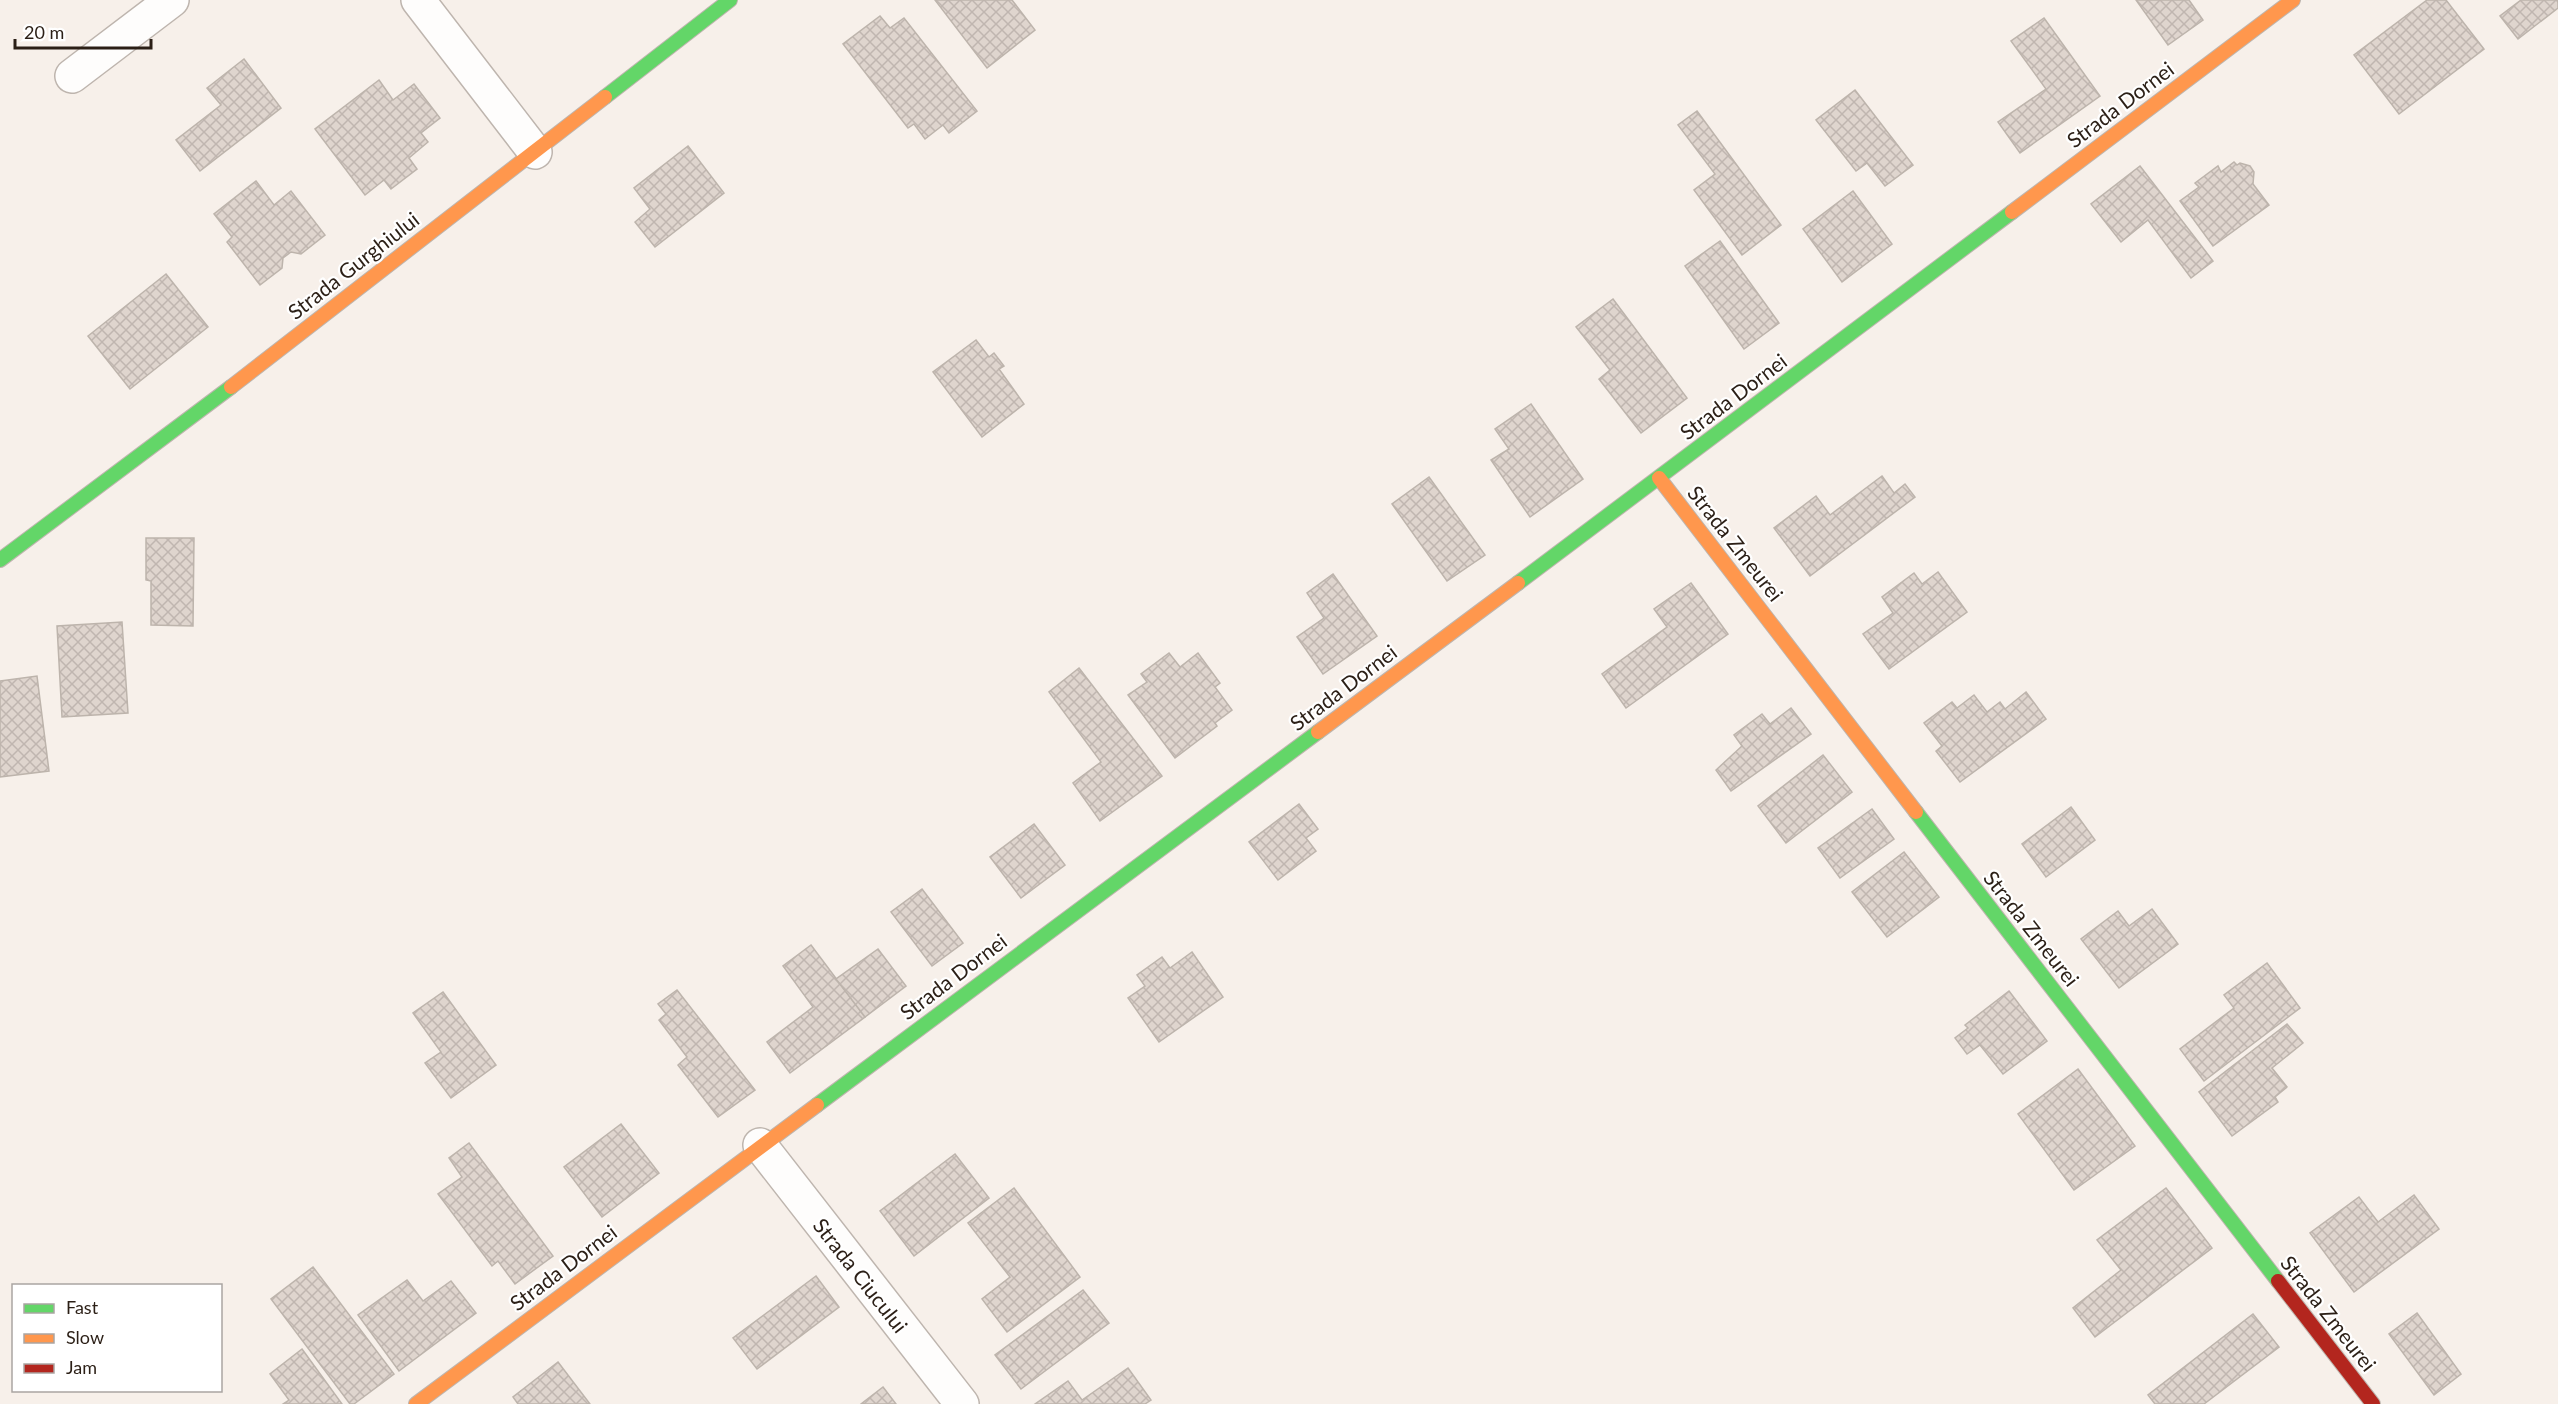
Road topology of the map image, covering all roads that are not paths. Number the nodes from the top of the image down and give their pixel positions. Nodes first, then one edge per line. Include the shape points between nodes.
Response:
1 (172, 0) edge
2 (418, 0) edge
3 (729, 0) edge
4 (2293, 0) edge
5 (72, 76) dead end
6 (535, 152) junction
7 (1659, 478) junction
8 (0, 560) edge
9 (760, 1145) junction
10 (416, 1404) edge
11 (962, 1404) edge
12 (2373, 1404) edge

1 - 5 street
2 - 6 street
3 - 6 street, Strada Gurghiului
4 - 7 street, Strada Dornei
6 - 8 street, Strada Gurghiului via 122,471
7 - 9 street, Strada Dornei
7 - 12 street, Strada Zmeurei
9 - 10 street, Strada Dornei
9 - 11 street, Strada Ciucului

